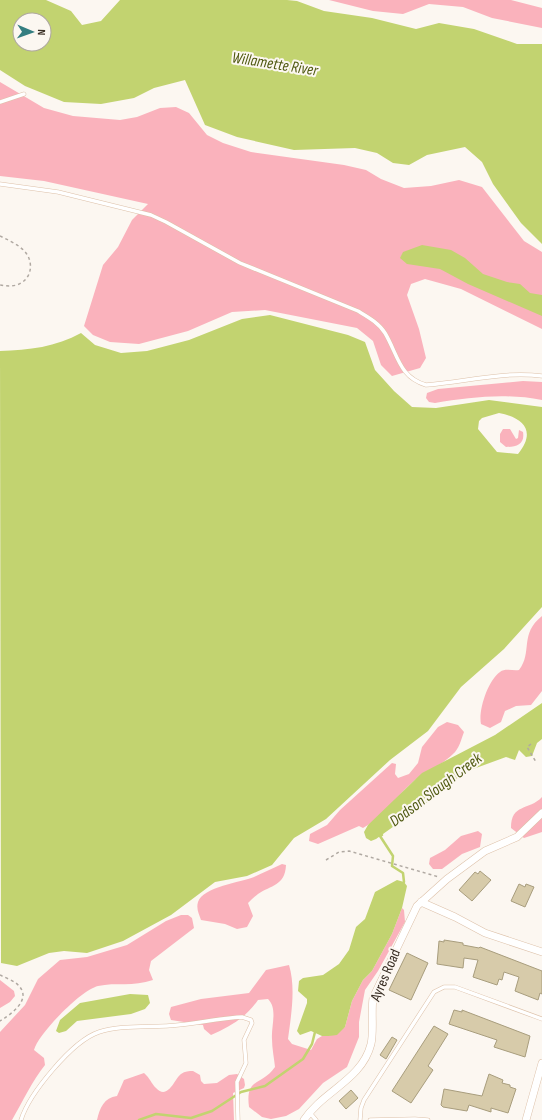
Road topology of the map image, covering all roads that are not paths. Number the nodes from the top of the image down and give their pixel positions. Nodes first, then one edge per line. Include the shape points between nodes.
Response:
1 (24, 94) dead end
2 (0, 102) edge
3 (0, 184) edge
4 (542, 376) edge
5 (542, 813) edge
6 (421, 902) junction
7 (542, 952) edge
8 (542, 1019) edge
9 (542, 1063) edge
10 (309, 1113) junction
11 (21, 1120) edge
12 (238, 1120) edge
13 (304, 1120) edge
14 (316, 1120) edge
15 (360, 1120) edge
16 (370, 1120) edge
17 (428, 1120) edge
18 (526, 1120) edge

1 - 2 lane
3 - 4 lane via 58,192 151,215 240,263 358,311 376,322 384,332 400,365 416,382 426,385 495,376
5 - 6 street, Ayres Road via 517,837 485,851
6 - 7 street via 455,916 485,933
6 - 10 street, Ayres Road via 373,998 368,1055 361,1066
8 - 15 lane via 455,987 444,987 434,992 364,1100
9 - 18 street
10 - 13 street, Ayres Road
10 - 14 lane
11 - 12 lane via 30,1099 71,1051 90,1036 104,1031 233,1018 248,1019 252,1023 244,1040 246,1063 236,1085
16 - 17 lane

